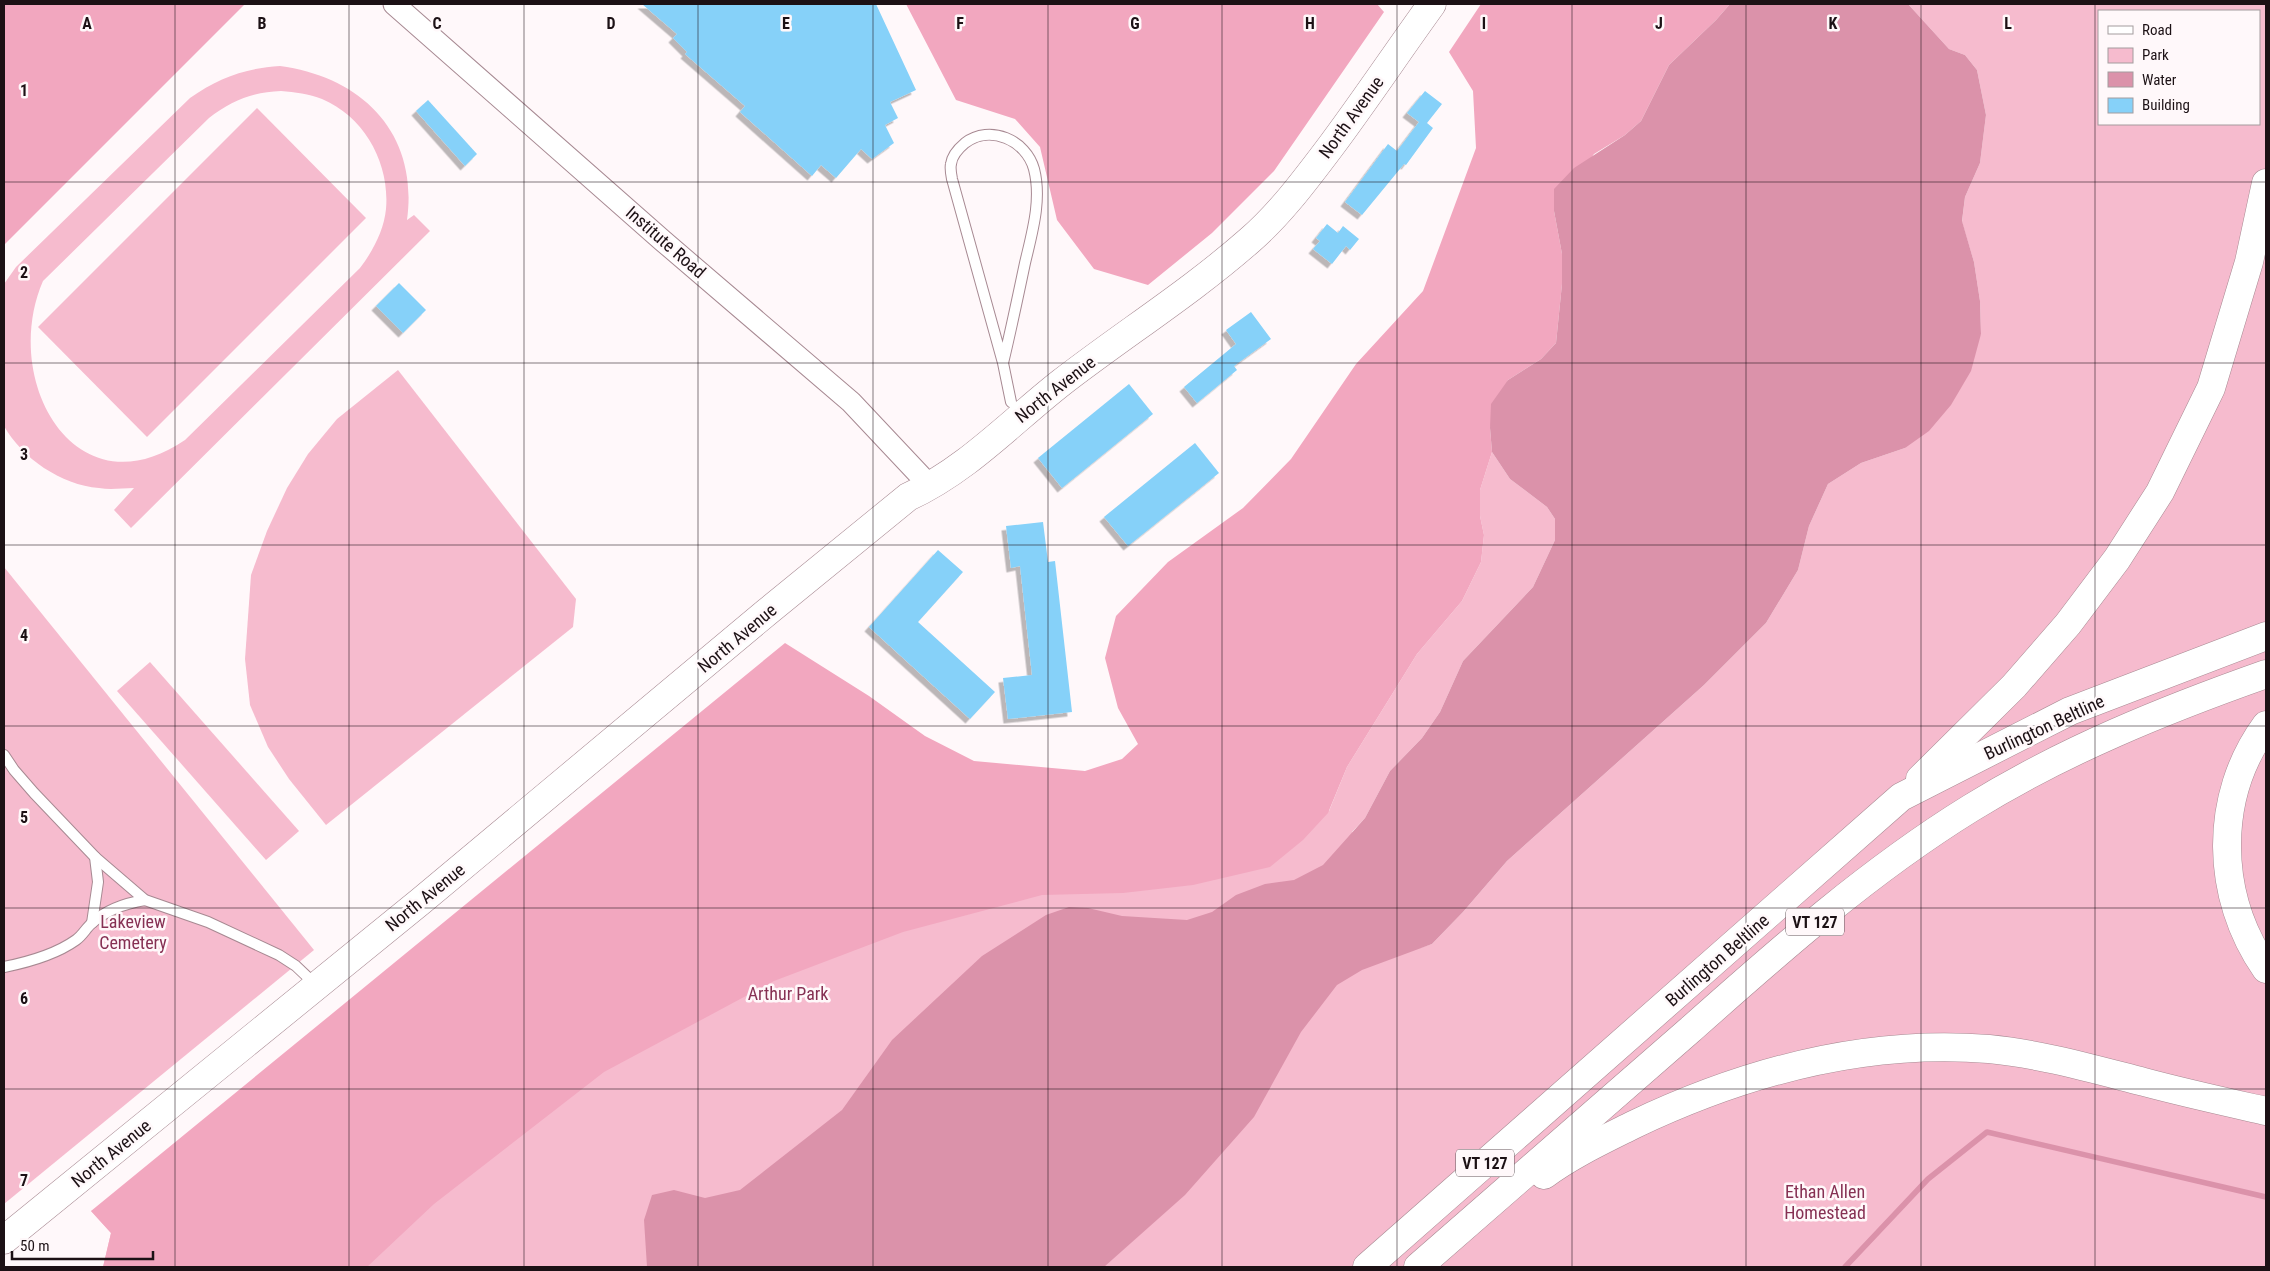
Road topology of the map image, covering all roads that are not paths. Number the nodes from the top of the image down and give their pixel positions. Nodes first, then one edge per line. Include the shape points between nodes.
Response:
1 (394, 4) edge
2 (1432, 4) edge
3 (2266, 183) edge
4 (2266, 212) edge
5 (2255, 237) junction
6 (1003, 363) junction
7 (1011, 402) dead end
8 (931, 487) junction
9 (2266, 636) edge
10 (2266, 674) edge
11 (2266, 725) edge
12 (4, 755) edge
13 (1902, 797) junction
14 (95, 857) junction
15 (145, 900) junction
16 (92, 923) junction
17 (4, 966) edge
18 (2266, 969) edge
19 (317, 986) junction
20 (2266, 1111) edge
21 (4, 1240) edge
22 (1421, 1265) edge
23 (1368, 1267) edge

1 - 8 street, Institute Road via 851,402
2 - 8 main road, North Avenue via 1315,166 1282,208 1250,240 1062,382
3 - 5 main road
4 - 5 main road
5 - 13 main road via 2211,388 2178,457 2139,526 2093,592 2014,686
6 - 6 lane via 952,179 951,163 958,148 973,137 991,133 1009,138 1025,151 1034,168 1037,192 1035,218
6 - 7 lane
8 - 19 main road, North Avenue via 908,497
9 - 13 main road, Burlington Beltline / VT 127 via 2070,711
10 - 22 main road, Burlington Beltline / VT 127 via 2094,741 2003,789 1915,844 1782,948
11 - 18 main road via 2255,740 2239,775 2226,845 2232,895 2242,926
12 - 14 lane via 34,793
13 - 23 main road, Burlington Beltline / VT 127
14 - 15 lane
14 - 16 lane via 98,895
15 - 16 lane via 128,903
15 - 19 lane via 208,922 279,955
16 - 17 lane via 59,950
19 - 21 main road, North Avenue
20 - 22 main road via 2070,1063 1990,1049 1923,1048 1836,1056 1733,1083 1667,1108 1603,1139 1552,1169

